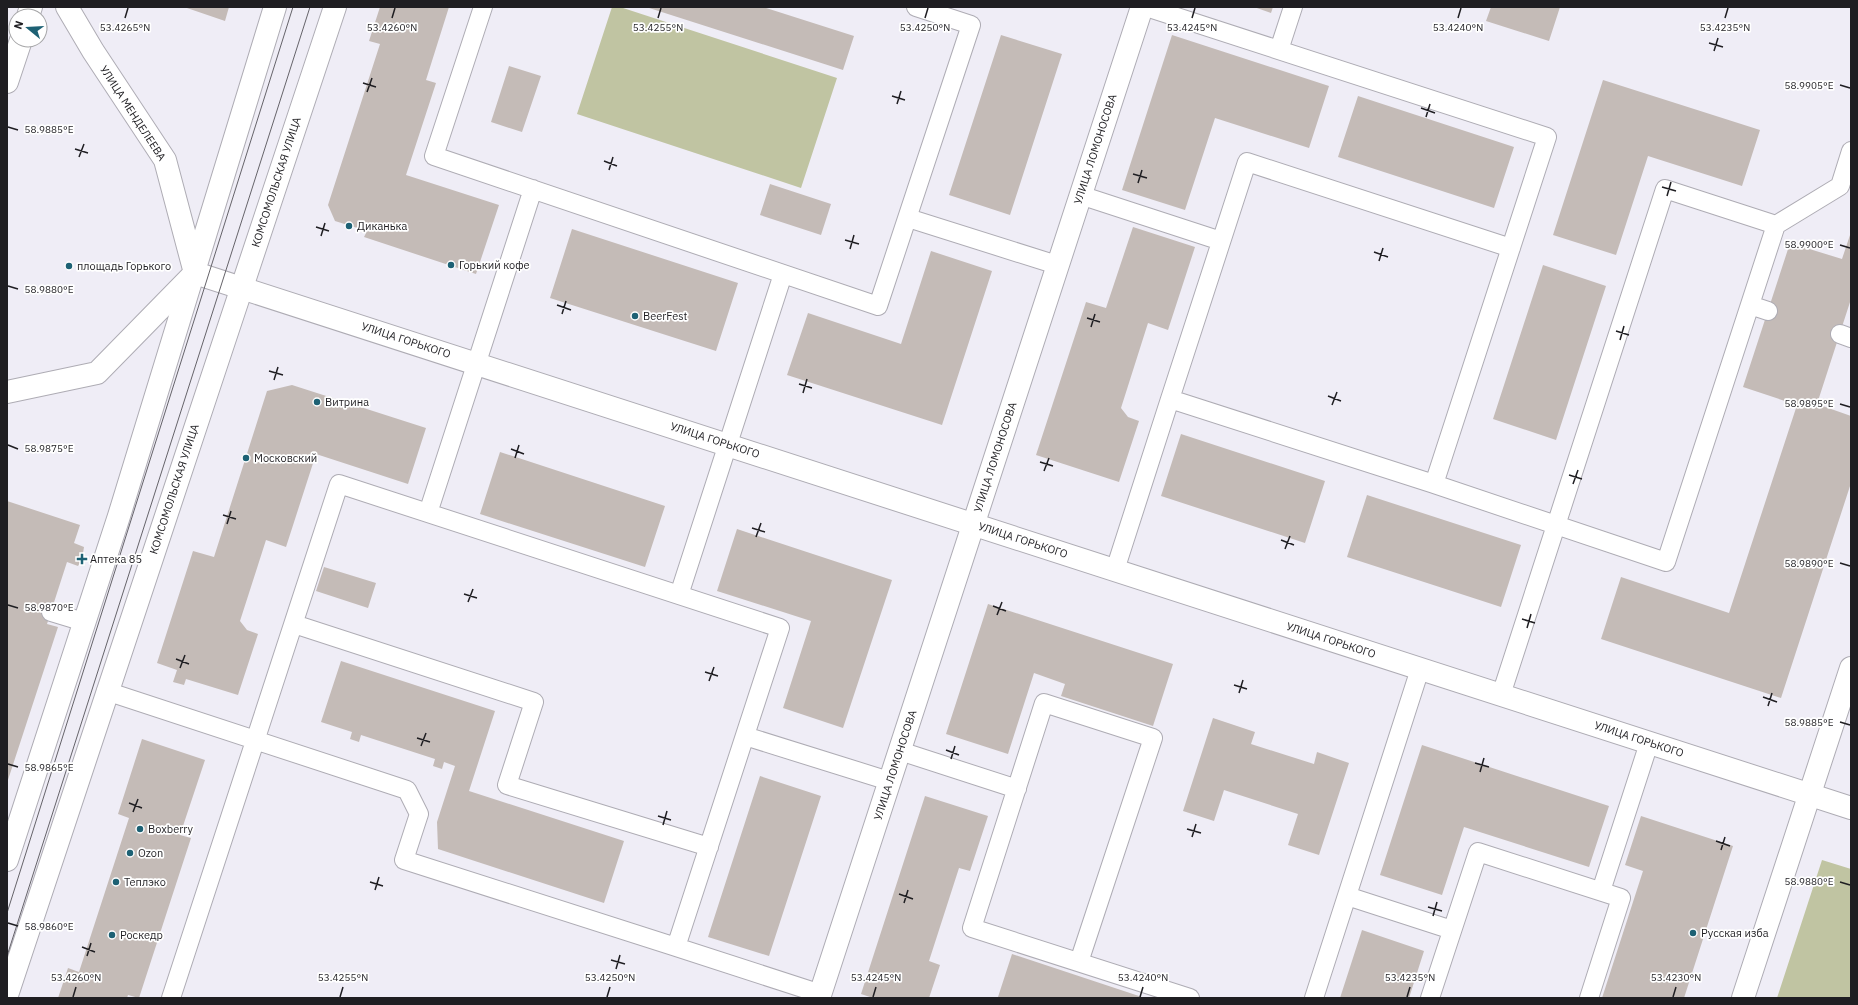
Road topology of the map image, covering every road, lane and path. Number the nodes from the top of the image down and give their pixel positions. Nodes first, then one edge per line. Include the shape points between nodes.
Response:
1 (67, 7) edge
2 (275, 7) edge
3 (335, 7) edge
4 (484, 7) edge
5 (916, 7) edge
6 (1142, 7) edge
7 (1146, 7) edge
8 (1293, 7) edge
9 (18, 48) edge
10 (1278, 50) junction
11 (7, 82) edge
12 (1851, 151) edge
13 (533, 189) junction
14 (1080, 195) junction
15 (908, 218) junction
16 (1776, 225) junction
17 (1221, 241) junction
18 (1511, 248) junction
19 (1057, 265) junction
20 (195, 273) junction
21 (784, 274) junction
22 (242, 287) junction
23 (1750, 305) junction
24 (1768, 311) dead end
25 (476, 363) junction
26 (7, 392) edge
27 (1170, 399) junction
28 (728, 444) junction
29 (1434, 484) junction
30 (428, 513) junction
31 (973, 524) junction
32 (1556, 527) junction
33 (1114, 570) junction
34 (679, 595) junction
35 (51, 612) dead end
36 (84, 622) junction
37 (294, 624) junction
38 (1851, 668) edge
39 (1420, 669) junction
40 (106, 692) junction
41 (1501, 694) junction
42 (745, 736) junction
43 (256, 741) junction
44 (1649, 743) junction
45 (900, 751) junction
46 (889, 781) junction
47 (1017, 789) junction
48 (1810, 795) junction
49 (1851, 808) edge
50 (709, 847) junction
51 (7, 860) edge
52 (1601, 891) junction
53 (1347, 896) junction
54 (1452, 930) junction
55 (676, 947) junction
56 (1079, 962) junction
57 (7, 995) edge
58 (820, 996) edge
59 (171, 998) edge
60 (1190, 998) edge
61 (1314, 998) edge
62 (1430, 998) edge
63 (1589, 998) edge
64 (1743, 998) edge

1 - 20 street, УЛИЦА МЕНДЕЛЕЕВА via 165,160
2 - 20 street
3 - 22 street, КОМСОМОЛЬСКАЯ УЛИЦА
4 - 13 lane via 434,156
5 - 15 lane via 971,25
6 - 14 street, УЛИЦА ЛОМОНОСОВА
7 - 10 lane
8 - 10 lane
9 - 11 street
10 - 18 lane via 1547,137
12 - 16 lane via 1840,186
13 - 21 lane
13 - 25 lane
14 - 17 lane
14 - 19 street, УЛИЦА ЛОМОНОСОВА
15 - 19 lane
15 - 21 lane via 878,306
16 - 23 lane
16 - 32 lane via 1665,190
17 - 18 lane via 1247,162
17 - 27 lane
18 - 29 lane
19 - 31 street, УЛИЦА ЛОМОНОСОВА
20 - 22 street, УЛИЦА ГОРЬКОГО
20 - 26 street via 97,373
20 - 36 street
21 - 28 lane
22 - 25 street, УЛИЦА ГОРЬКОГО
22 - 40 street, КОМСОМОЛЬСКАЯ УЛИЦА
23 - 24 lane
23 - 32 lane via 1666,562
25 - 28 street, УЛИЦА ГОРЬКОГО
25 - 30 lane
27 - 29 lane
27 - 33 lane
28 - 31 street, УЛИЦА ГОРЬКОГО
28 - 34 lane
29 - 32 lane
30 - 34 lane
30 - 37 lane via 339,484
31 - 33 street, УЛИЦА ГОРЬКОГО
31 - 45 street, УЛИЦА ЛОМОНОСОВА
32 - 41 lane
33 - 39 street, УЛИЦА ГОРЬКОГО
34 - 42 lane via 780,628
35 - 36 lane
36 - 51 street
37 - 43 lane
37 - 50 lane via 534,702 508,785
38 - 48 street
39 - 41 street, УЛИЦА ГОРЬКОГО
39 - 53 lane
40 - 43 lane
40 - 57 street, КОМСОМОЛЬСКАЯ УЛИЦА
41 - 44 street, УЛИЦА ГОРЬКОГО
42 - 46 lane
42 - 50 lane
43 - 55 lane via 407,790 419,814 404,860
43 - 59 lane
44 - 48 street, УЛИЦА ГОРЬКОГО
44 - 52 lane
45 - 46 street, УЛИЦА ЛОМОНОСОВА
45 - 47 lane
46 - 58 street, УЛИЦА ЛОМОНОСОВА
47 - 56 lane via 972,928
47 - 56 lane via 1044,703 1153,738
48 - 49 street, УЛИЦА ГОРЬКОГО
48 - 64 street
50 - 55 lane
52 - 54 lane via 1478,852
52 - 63 lane via 1621,898
53 - 54 lane
53 - 61 lane
54 - 62 lane
55 - 58 lane
56 - 60 lane

